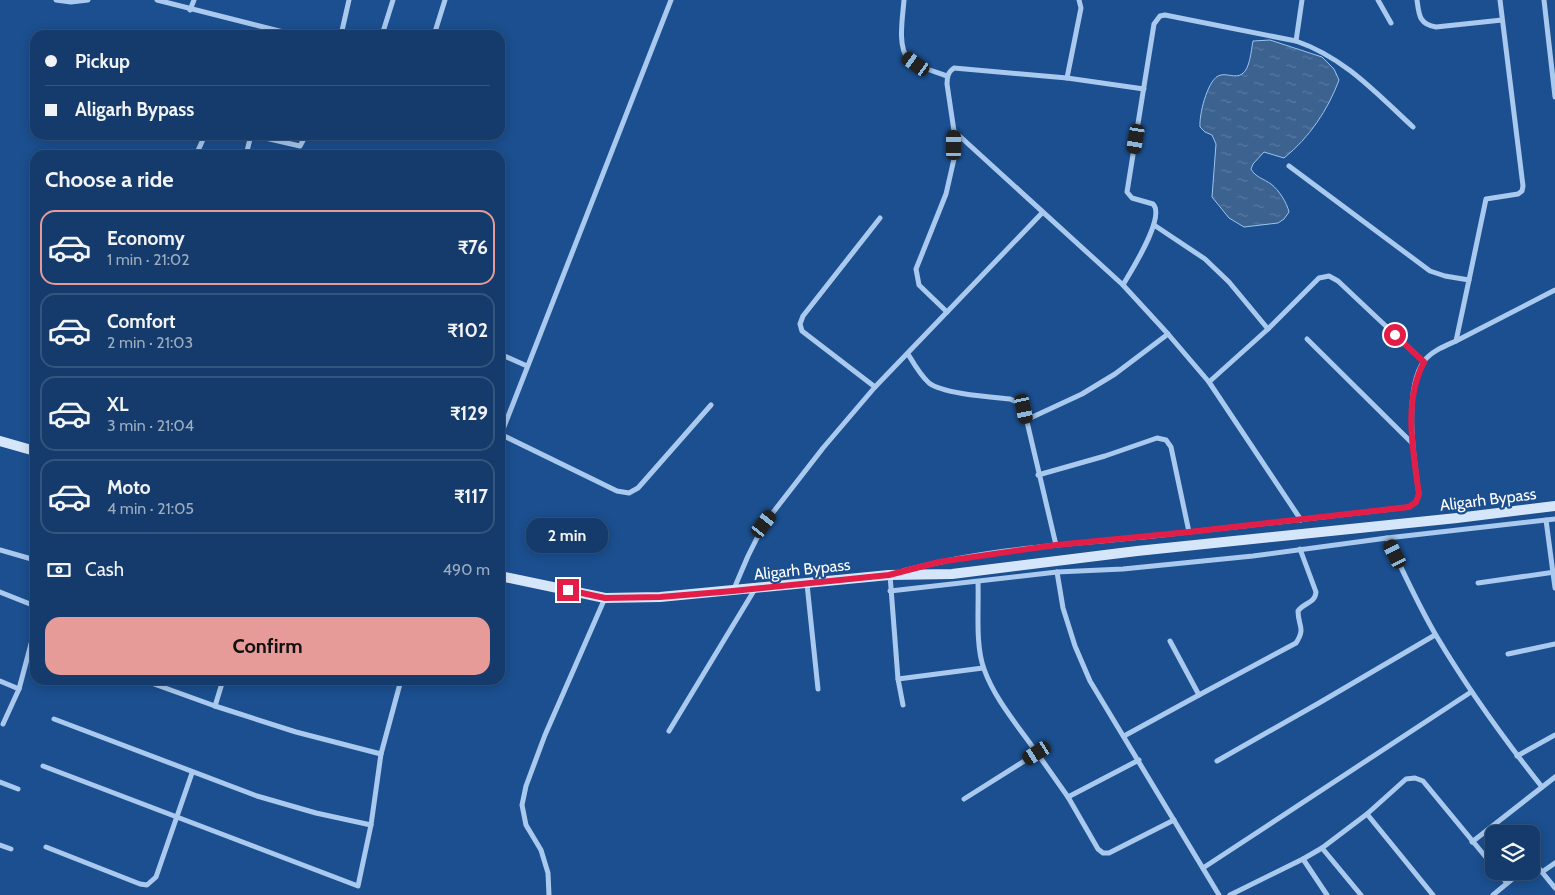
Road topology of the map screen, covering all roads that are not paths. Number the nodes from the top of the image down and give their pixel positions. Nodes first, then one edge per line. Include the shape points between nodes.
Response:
1 (56, 0) edge
2 (88, 0) edge
3 (157, 0) edge
4 (194, 0) edge
5 (349, 0) edge
6 (393, 0) edge
7 (445, 0) edge
8 (671, 0) edge
9 (904, 0) edge
10 (1079, 0) edge
11 (1302, 0) edge
12 (1378, 0) edge
13 (1417, 0) edge
14 (1500, 0) edge
15 (1544, 0) edge
16 (190, 10) junction
17 (1502, 20) junction
18 (1391, 23) dead end
19 (274, 30) edge
20 (342, 30) edge
21 (384, 30) edge
22 (436, 30) edge
23 (1296, 41) junction
24 (947, 76) junction
25 (1067, 78) junction
26 (1144, 89) junction
27 (1555, 97) edge
28 (1413, 127) dead end
29 (954, 131) junction
30 (273, 140) edge
31 (303, 140) edge
32 (1289, 166) dead end
33 (1042, 213) junction
34 (880, 218) dead end
35 (1154, 225) junction
36 (1469, 280) junction
37 (1123, 285) junction
38 (1555, 290) edge
39 (947, 312) junction
40 (1268, 329) junction
41 (1168, 334) junction
42 (1307, 339) dead end
43 (1456, 341) junction
44 (908, 354) junction
45 (505, 356) edge
46 (1424, 362) junction
47 (527, 366) junction
48 (1208, 382) junction
49 (875, 387) junction
50 (711, 405) dead end
51 (1026, 420) junction
52 (505, 422) edge
53 (505, 437) edge
54 (0, 441) edge
55 (1412, 442) junction
56 (30, 450) edge
57 (1038, 475) junction
58 (1555, 506) edge
59 (1555, 519) edge
60 (1301, 520) junction
61 (1546, 520) junction
62 (1189, 532) junction
63 (1387, 538) junction
64 (1056, 545) junction
65 (1300, 549) junction
66 (0, 550) edge
67 (30, 559) edge
68 (1057, 572) junction
69 (1554, 572) edge
70 (889, 575) junction
71 (505, 577) edge
72 (978, 582) junction
73 (1478, 583) dead end
74 (807, 584) junction
75 (1555, 588) edge
76 (755, 589) junction
77 (733, 591) junction
78 (890, 591) junction
79 (0, 592) edge
80 (605, 598) junction
81 (30, 604) edge
82 (1435, 635) junction
83 (1170, 641) dead end
84 (1555, 644) edge
85 (1508, 654) dead end
86 (30, 655) edge
87 (984, 668) junction
88 (898, 679) junction
89 (0, 681) edge
90 (157, 685) edge
91 (221, 685) edge
92 (400, 685) edge
93 (19, 688) junction
94 (818, 689) dead end
95 (1471, 692) junction
96 (1199, 695) junction
97 (215, 706) junction
98 (903, 706) dead end
99 (54, 719) dead end
100 (4, 724) dead end
101 (669, 732) dead end
102 (1555, 735) edge
103 (1124, 736) junction
104 (1037, 753) junction
105 (381, 754) junction
106 (1518, 756) junction
107 (1139, 760) junction
108 (1217, 761) dead end
109 (43, 766) dead end
110 (192, 772) junction
111 (1555, 777) edge
112 (0, 782) edge
113 (1542, 787) junction
114 (18, 789) dead end
115 (1068, 796) junction
116 (964, 799) dead end
117 (1367, 814) junction
118 (177, 818) junction
119 (1174, 820) junction
120 (370, 825) junction
121 (1472, 842) junction
122 (0, 845) edge
123 (46, 847) dead end
124 (1322, 848) junction
125 (11, 849) dead end
126 (1485, 857) edge
127 (1303, 859) junction
128 (1555, 863) edge
129 (1203, 868) junction
130 (1540, 870) edge
131 (1542, 872) junction
132 (1504, 880) edge
133 (1511, 880) edge
134 (1507, 883) junction
135 (1555, 888) edge
136 (549, 895) edge
137 (1219, 895) edge
138 (1230, 895) edge
139 (1327, 895) edge
140 (1361, 895) edge
141 (1433, 895) edge
142 (1493, 895) edge

1 - 2 street
3 - 16 street
4 - 16 street
5 - 20 street
6 - 21 street
7 - 22 street
8 - 47 street
9 - 24 street via 902,48 907,57
10 - 25 street via 1081,8
11 - 23 street
12 - 18 street
13 - 17 street via 1422,21 1427,26
14 - 17 street
15 - 27 street
16 - 19 street
17 - 36 street via 1523,186 1518,194 1486,199
23 - 26 street via 1160,16 1154,24
23 - 28 street via 1336,59
24 - 25 street via 954,68
24 - 29 street
25 - 26 street
26 - 35 street via 1127,192 1132,198 1156,206
29 - 33 street
29 - 39 street via 954,159 946,194 916,269 919,285
30 - 31 street via 300,146
32 - 36 street via 1430,271
33 - 37 street
33 - 39 street
34 - 49 street via 802,316 800,324 802,331
35 - 37 street
35 - 40 street via 1205,259
36 - 43 street
37 - 41 street
38 - 43 street
39 - 44 street
40 - 46 street via 1319,278 1329,276
40 - 48 street
41 - 48 street
41 - 51 street via 1107,379
42 - 55 street
43 - 46 street via 1431,354
44 - 49 street
44 - 51 street via 930,384 944,390 1010,399 1024,409
45 - 47 street
46 - 55 street via 1413,392
47 - 52 street
48 - 60 street
49 - 77 street via 764,524
50 - 53 street via 638,488 629,492 617,491
51 - 57 street
54 - 56 main road
55 - 60 street via 1419,494 1409,507
57 - 62 street via 1158,438 1166,440 1171,447
57 - 64 street
58 - 70 main road, Aligarh Bypass via 952,574
59 - 61 street
60 - 62 street
61 - 63 street
61 - 69 street
62 - 64 street
63 - 65 street
63 - 82 street
64 - 70 street via 939,562
65 - 68 street via 1123,569
65 - 96 street via 1316,592 1316,598 1298,611 1301,636 1296,643
66 - 67 street
68 - 72 street
68 - 103 street via 1063,608 1075,646 1090,681
69 - 73 street
69 - 75 street
70 - 74 main road, Aligarh Bypass
70 - 78 street
71 - 80 main road, Aligarh Bypass
72 - 78 street
72 - 87 street
74 - 76 main road, Aligarh Bypass
74 - 94 street
76 - 77 main road, Aligarh Bypass
76 - 101 street
77 - 80 main road, Aligarh Bypass
78 - 88 street
79 - 81 street
80 - 136 street via 545,735 522,805 526,824 541,850 548,873
82 - 95 street
82 - 108 street
83 - 96 street
84 - 85 street
86 - 93 street
87 - 88 street
87 - 104 street via 1004,707
88 - 98 street
89 - 93 street
90 - 97 street
91 - 97 street
92 - 105 street
93 - 100 street
95 - 106 street
95 - 129 street
96 - 103 street
97 - 105 street
99 - 110 street
102 - 106 street
103 - 107 street
104 - 115 street
104 - 116 street
105 - 120 street
106 - 113 street
107 - 115 street
107 - 119 street
109 - 118 street
110 - 118 street
110 - 120 street via 257,796
111 - 113 street
112 - 114 street
113 - 121 street
115 - 119 street via 1098,850 1103,853 1109,853
117 - 121 street via 1406,779 1415,778 1423,781
117 - 124 street
117 - 141 street
118 - 120 street via 358,886
118 - 123 street via 156,877 147,885
119 - 129 street
121 - 126 street
122 - 125 street
124 - 127 street
124 - 140 street
127 - 138 street
127 - 139 street
128 - 131 street
129 - 137 street
130 - 131 street
131 - 135 street
132 - 134 street
133 - 134 street
134 - 142 street

